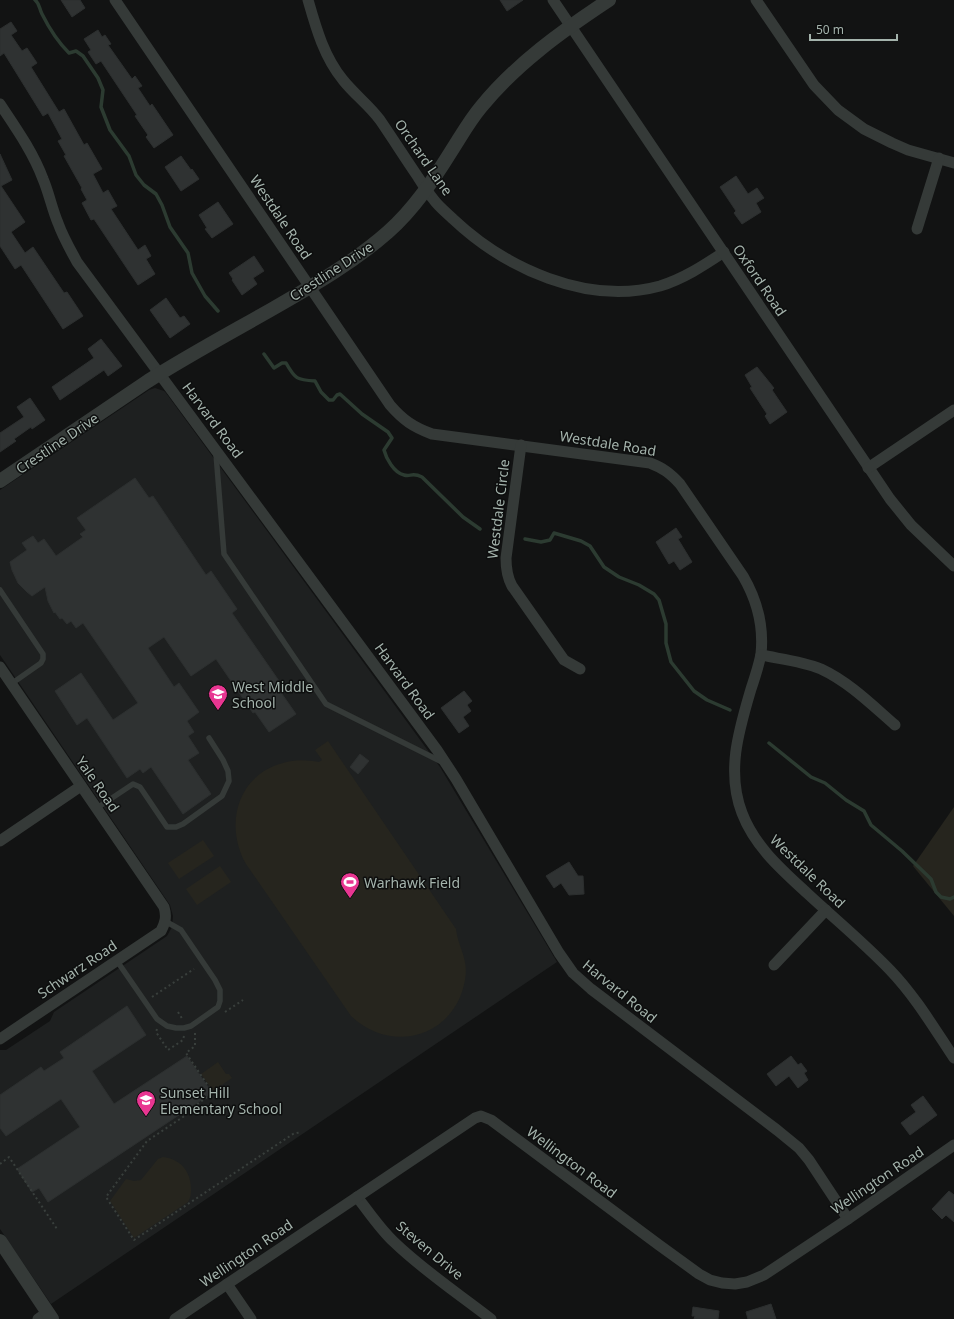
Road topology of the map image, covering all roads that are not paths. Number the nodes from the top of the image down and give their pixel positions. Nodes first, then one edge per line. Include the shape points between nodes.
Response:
1 (115, 0) edge
2 (308, 0) edge
3 (553, 0) edge
4 (609, 0) edge
5 (756, 0) edge
6 (571, 25) junction
7 (0, 104) edge
8 (938, 158) junction
9 (954, 163) edge
10 (426, 188) junction
11 (917, 229) dead end
12 (724, 252) junction
13 (310, 287) junction
14 (160, 374) junction
15 (954, 410) edge
16 (521, 445) junction
17 (215, 448) junction
18 (868, 468) junction
19 (0, 481) edge
20 (954, 566) edge
21 (0, 590) edge
22 (761, 655) junction
23 (0, 668) edge
24 (580, 669) dead end
25 (11, 684) junction
26 (895, 725) dead end
27 (209, 738) dead end
28 (447, 764) junction
29 (81, 786) junction
30 (97, 808) junction
31 (0, 841) edge
32 (826, 910) junction
33 (165, 920) junction
34 (117, 961) junction
35 (774, 965) dead end
36 (0, 1039) edge
37 (954, 1058) edge
38 (954, 1145) edge
39 (358, 1197) junction
40 (848, 1219) junction
41 (0, 1241) edge
42 (227, 1284) junction
43 (46, 1317) edge
44 (175, 1319) edge
45 (251, 1319) edge
46 (492, 1319) edge

1 - 13 street, Westdale Road
2 - 10 street, Orchard Lane via 317,32 341,78 377,116
3 - 6 street, Oxford Road
4 - 6 street, Crestline Drive
5 - 8 street via 814,85 838,110 882,138 908,150
6 - 10 street, Crestline Drive via 501,84 473,118
6 - 12 street, Oxford Road
7 - 14 street, Harvard Road via 33,155 58,224 77,262
8 - 9 street
8 - 11 street
10 - 12 street, Orchard Lane via 434,201 484,245 524,268 588,289 608,291 659,286 687,276
10 - 13 street, Crestline Drive via 402,218 373,245
12 - 18 street, Oxford Road
13 - 14 street, Crestline Drive
13 - 16 street, Westdale Road via 399,416 432,434
14 - 17 street, Harvard Road
14 - 19 street, Crestline Drive
15 - 18 street
16 - 22 street, Westdale Road via 650,463 671,474 750,589 760,618
16 - 24 street, Westdale Circle via 506,558 508,578 564,660
17 - 28 street, Harvard Road
17 - 28 lane via 224,554 326,704
18 - 20 street, Oxford Road via 911,525
21 - 25 lane via 44,654 41,663
22 - 26 street via 808,665 837,677
22 - 32 street, Westdale Road via 734,756 736,794 748,828 765,853
23 - 25 street, Yale Road
25 - 29 street, Yale Road
27 - 30 lane via 224,760 229,781 222,796 183,824 167,827 140,787 133,784
28 - 40 street, Harvard Road via 559,953 573,972 609,1004 799,1148
29 - 30 street, Yale Road
29 - 31 street
30 - 33 street, Yale Road via 164,907
32 - 35 street
32 - 37 street, Westdale Road via 900,982 920,1006
33 - 34 street, Schwarz Road via 160,931
33 - 34 lane via 181,930 215,980 220,990 218,1007 191,1026 168,1026 158,1019
34 - 36 street, Schwarz Road
38 - 40 street, Wellington Road
39 - 40 street, Wellington Road via 481,1116 491,1120 710,1280 735,1284 758,1278
39 - 42 street, Wellington Road
39 - 46 street, Steven Drive via 393,1241
41 - 43 street
42 - 44 street, Wellington Road
42 - 45 street

